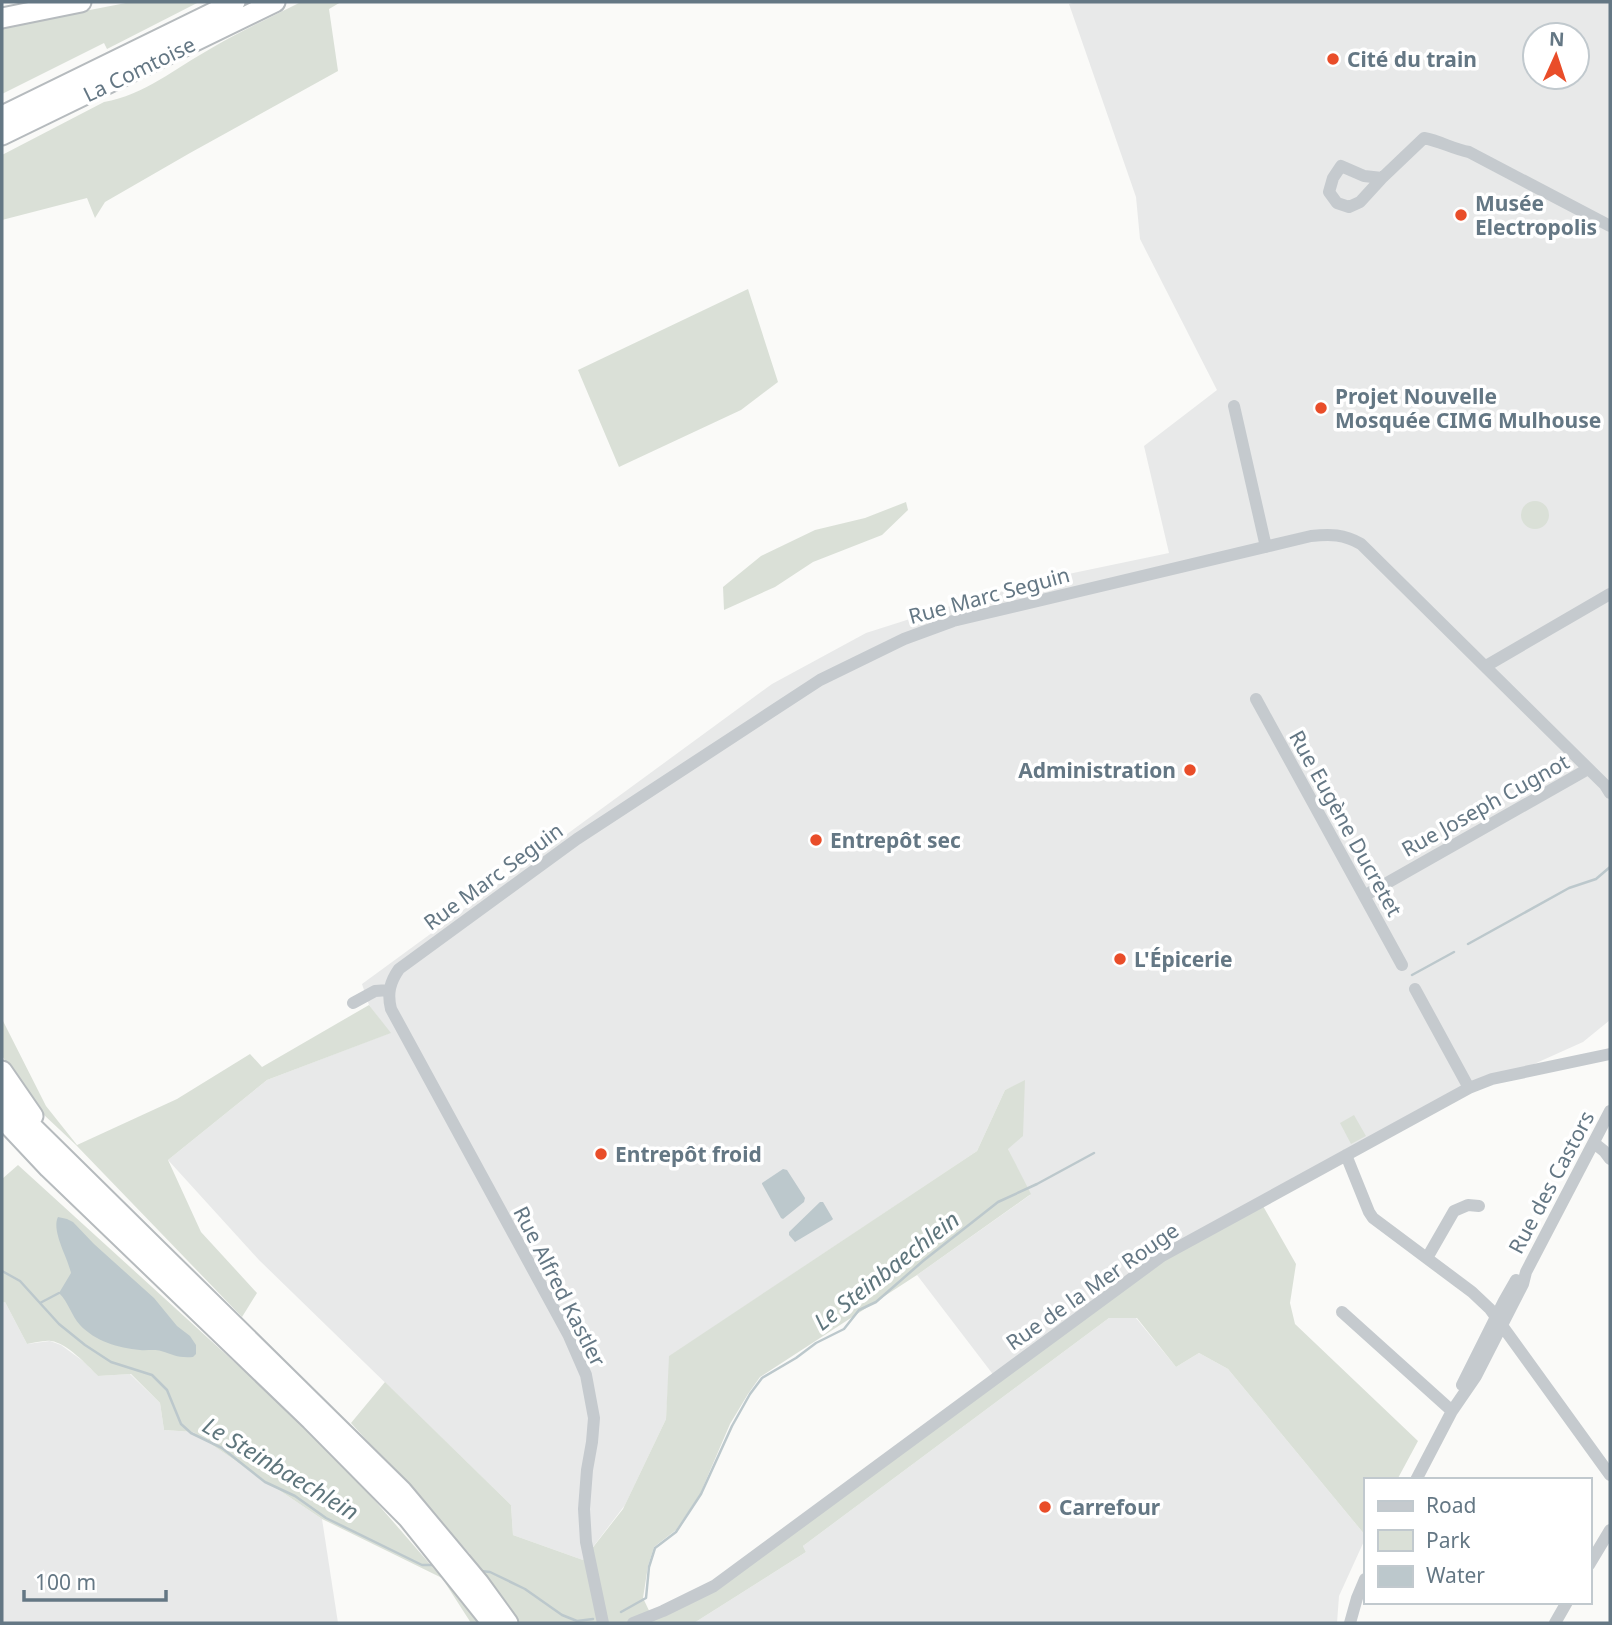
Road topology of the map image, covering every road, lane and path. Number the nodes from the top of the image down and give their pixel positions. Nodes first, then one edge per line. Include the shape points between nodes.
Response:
1 (81, 2) edge
2 (235, 2) edge
3 (275, 2) edge
4 (2, 18) edge
5 (48, 113) junction
6 (2, 116) edge
7 (2, 135) edge
8 (2, 145) edge
9 (1382, 178) junction
10 (1610, 226) edge
11 (1234, 406) dead end
12 (1266, 547) junction
13 (1610, 594) edge
14 (1486, 666) junction
15 (1256, 699) dead end
16 (1588, 769) junction
17 (1608, 788) edge
18 (1364, 896) junction
19 (1402, 965) dead end
20 (1415, 989) dead end
21 (389, 990) junction
22 (353, 1003) dead end
23 (1610, 1054) edge
24 (2, 1071) edge
25 (1469, 1088) junction
26 (2, 1097) edge
27 (1610, 1111) edge
28 (2, 1118) edge
29 (1594, 1143) junction
30 (1346, 1155) junction
31 (63, 1156) junction
32 (1610, 1158) edge
33 (1479, 1206) dead end
34 (1427, 1258) junction
35 (1342, 1312) dead end
36 (1499, 1322) junction
37 (1452, 1412) junction
38 (1610, 1475) edge
39 (1419, 1478) edge
40 (1610, 1530) edge
41 (1591, 1562) edge
42 (1364, 1581) edge
43 (1566, 1604) edge
44 (492, 1623) edge
45 (508, 1623) edge
46 (603, 1623) edge
47 (633, 1623) edge
48 (1350, 1623) edge
49 (1555, 1623) edge

1 - 4 highway
2 - 6 highway, La Comtoise
3 - 5 highway, La Comtoise
5 - 7 highway, La Comtoise
5 - 8 highway
9 - 9 street via 1360,202 1349,207 1336,203 1329,192 1341,166
9 - 10 street via 1424,138 1469,152
11 - 12 street
12 - 14 street, Rue Marc Seguin via 1311,536 1347,536 1361,544
12 - 21 street, Rue Marc Seguin via 953,621 820,680 577,839 399,969
13 - 14 street
14 - 16 street, Rue Marc Seguin
15 - 18 street, Rue Eugène Ducretet
16 - 17 street, Rue Marc Seguin
16 - 18 street, Rue Joseph Cugnot
18 - 19 street, Rue Eugène Ducretet
20 - 25 street
21 - 22 street via 375,991
21 - 46 street, Rue Alfred Kastler via 391,1009 586,1375 594,1419 584,1509 586,1542
23 - 25 street, Rue de la Mer Rouge
24 - 31 highway
25 - 30 street, Rue de la Mer Rouge
26 - 31 highway
27 - 29 street, Rue des Castors
28 - 44 highway via 408,1518
29 - 32 street
29 - 36 street, Rue des Castors
30 - 34 street via 1373,1218
30 - 47 street, Rue de la Mer Rouge via 1162,1256 713,1586
31 - 45 highway via 402,1491
33 - 34 street via 1454,1211
34 - 36 street via 1472,1292
35 - 37 street
36 - 37 street, Rue des Castors via 1476,1376
36 - 38 street
37 - 39 street, Rue des Castors
40 - 41 street
42 - 48 street
43 - 49 street

